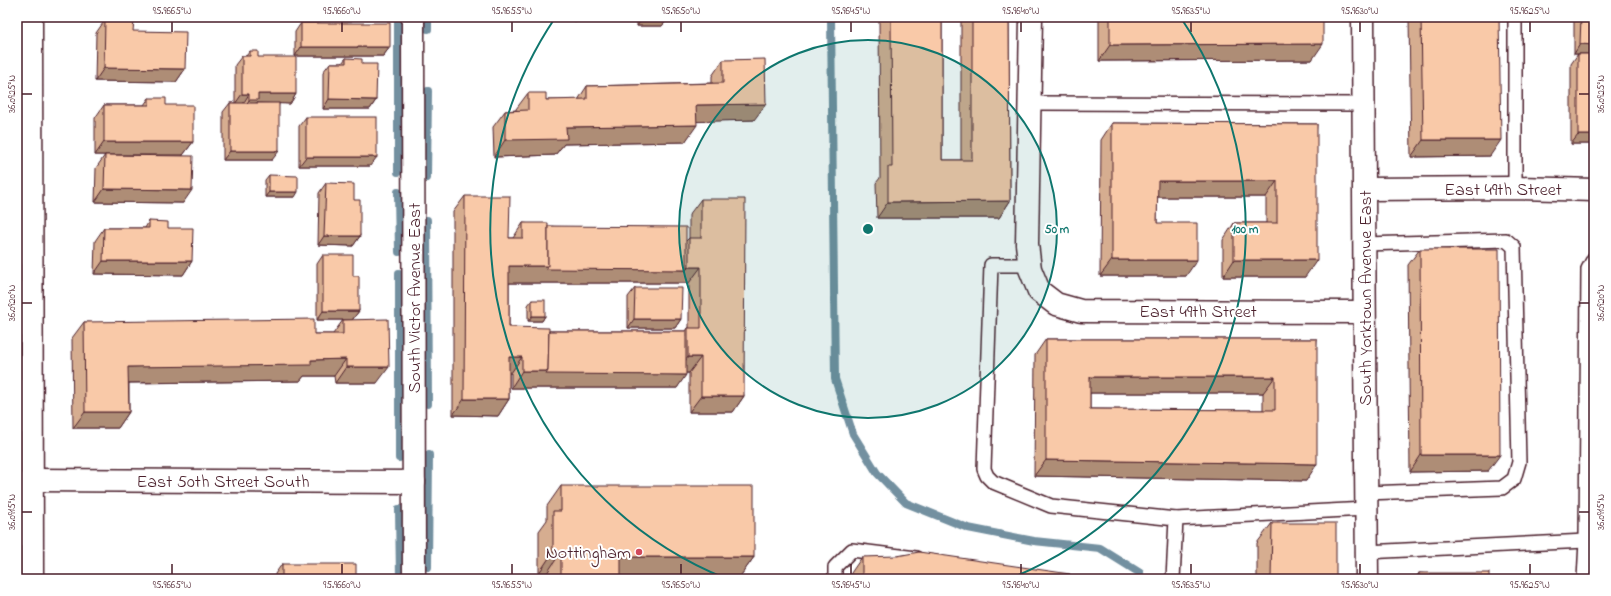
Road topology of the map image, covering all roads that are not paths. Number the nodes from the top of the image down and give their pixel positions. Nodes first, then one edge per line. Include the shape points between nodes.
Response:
1 (31, 17) edge
2 (413, 17) edge
3 (1031, 17) edge
4 (1363, 17) edge
5 (1515, 17) edge
6 (1030, 103) junction
7 (1364, 104) junction
8 (1515, 188) junction
9 (1364, 189) junction
10 (1594, 190) edge
11 (1364, 244) junction
12 (1594, 258) edge
13 (1029, 265) junction
14 (1364, 312) junction
15 (32, 480) junction
16 (414, 482) junction
17 (1366, 501) junction
18 (1176, 519) junction
19 (1586, 541) junction
20 (1366, 552) junction
21 (930, 560) edge
22 (32, 579) edge
23 (414, 579) edge
24 (835, 579) edge
25 (1173, 579) edge
26 (1367, 579) edge
27 (1584, 579) edge

1 - 15 street
2 - 16 street, South Victor Avenue East
3 - 6 street
4 - 7 street, South Yorktown Avenue East
5 - 8 lane
6 - 7 lane
6 - 13 street via 1027,244
7 - 9 street, South Yorktown Avenue East
8 - 9 street, East 49th Street
8 - 10 street, East 49th Street
9 - 11 street, South Yorktown Avenue East
11 - 14 street, South Yorktown Avenue East
11 - 17 lane via 1506,240 1514,248 1519,462 1514,479 1502,488
12 - 19 lane via 1588,269
13 - 14 street, East 49th Street via 1039,291 1056,304 1081,311
13 - 18 lane via 991,265 984,469 987,476 993,482 1051,506
14 - 17 street, South Yorktown Avenue East
15 - 16 street, East 50th Street South
15 - 22 street
16 - 23 street, South Victor Avenue East
17 - 18 lane
17 - 20 street, South Yorktown Avenue East
18 - 25 lane
19 - 20 lane
19 - 27 lane
20 - 26 street, South Yorktown Avenue East
21 - 24 lane via 852,550 835,567

